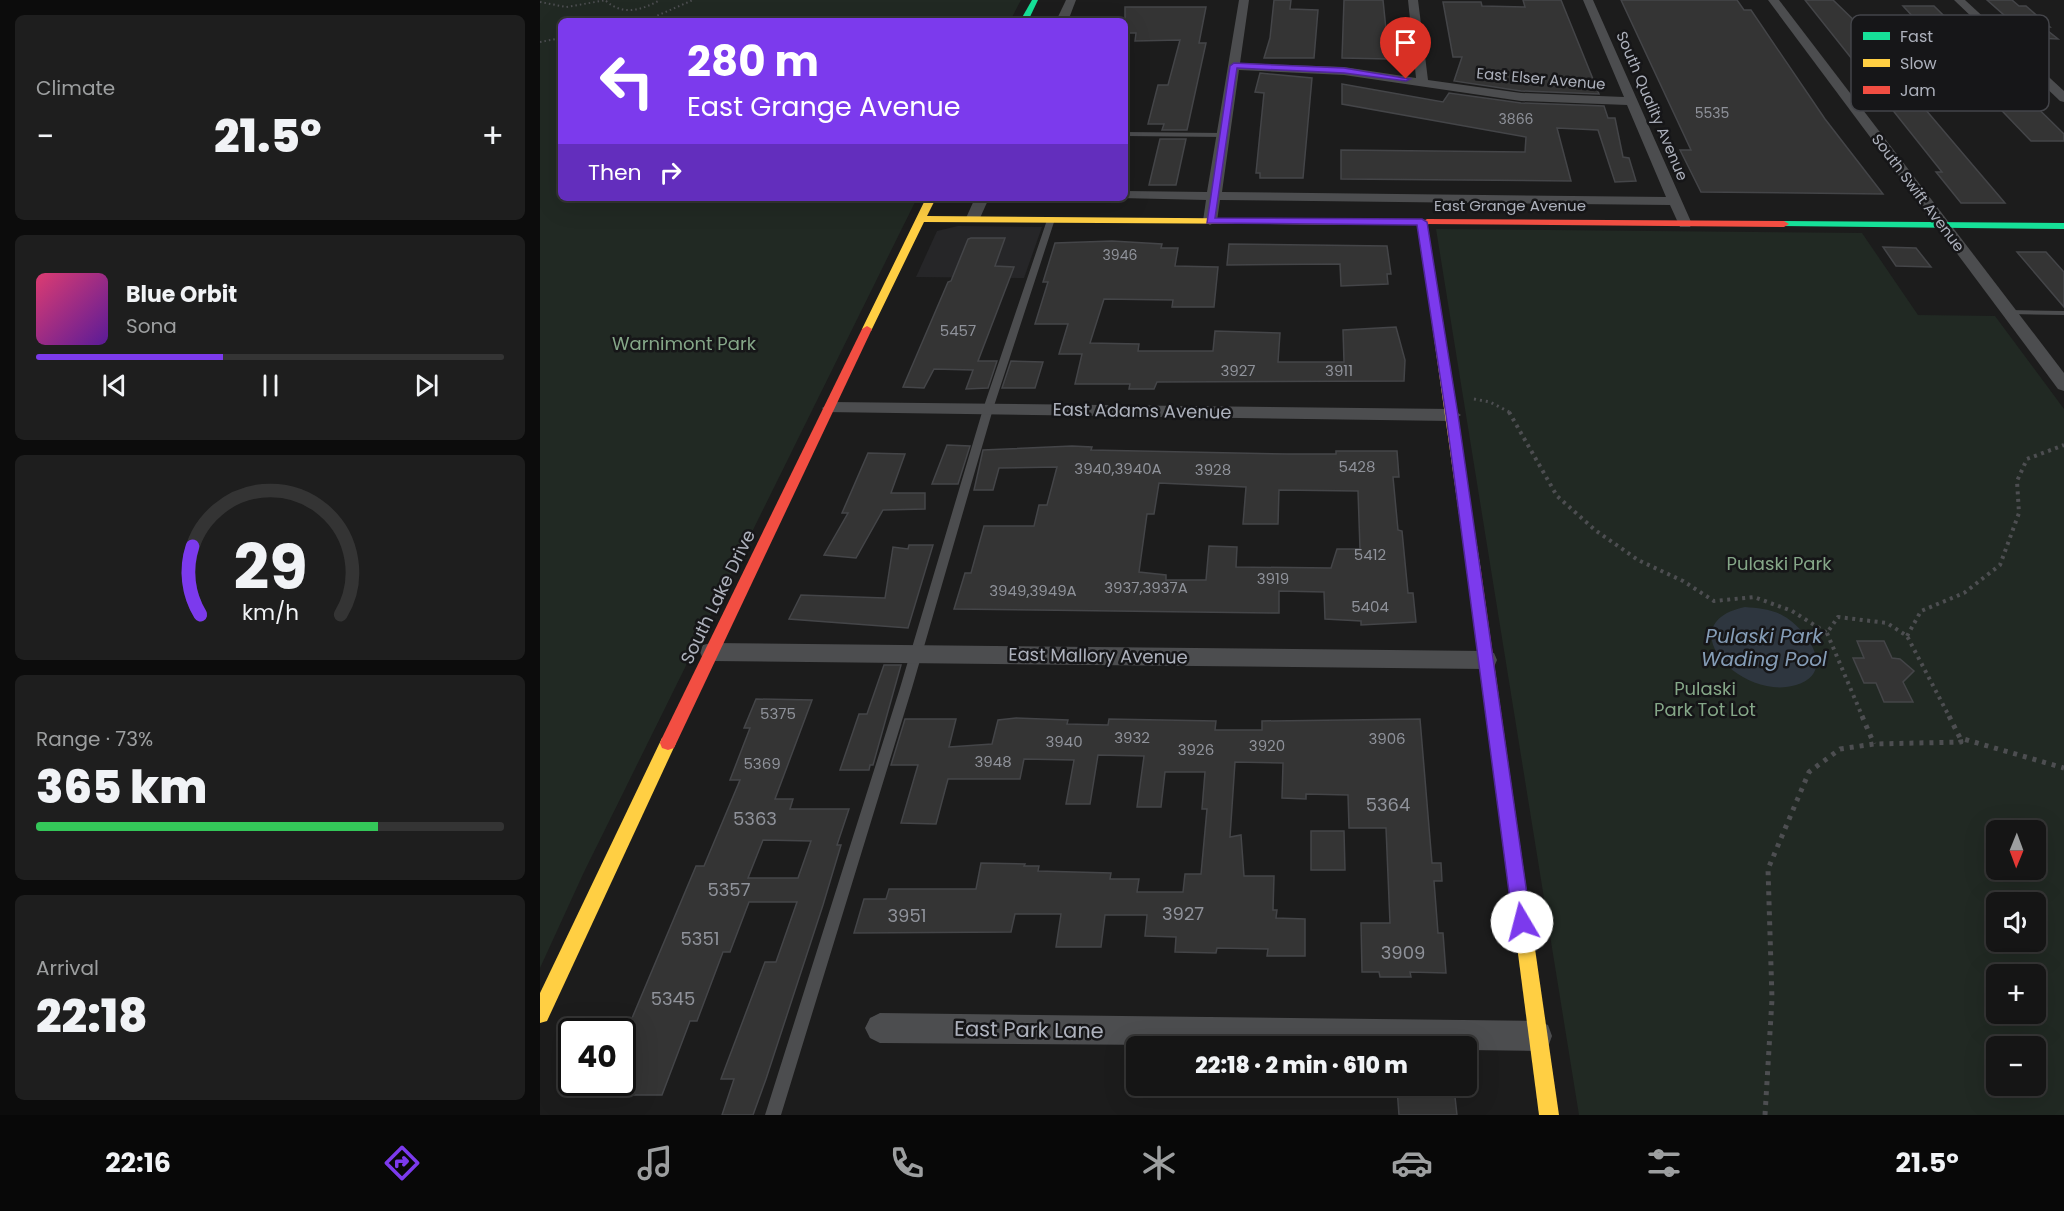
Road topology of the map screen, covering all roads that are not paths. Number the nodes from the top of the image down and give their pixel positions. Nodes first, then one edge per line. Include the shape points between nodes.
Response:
1 (1035, 0) edge
2 (1071, 0) edge
3 (1244, 0) edge
4 (1413, 0) edge
5 (1588, 0) edge
6 (1773, 0) edge
7 (1959, 0) edge
8 (1975, 15) edge
9 (1026, 18) edge
10 (1063, 18) edge
11 (1234, 66) junction
12 (1422, 81) junction
13 (2049, 84) edge
14 (2064, 98) edge
15 (1632, 101) junction
16 (1851, 103) edge
17 (1857, 111) edge
18 (1128, 134) edge
19 (1224, 135) junction
20 (1128, 195) edge
21 (1214, 196) junction
22 (930, 201) edge
23 (981, 201) edge
24 (1675, 201) junction
25 (973, 218) junction
26 (920, 219) junction
27 (1051, 219) junction
28 (1210, 220) junction
29 (1422, 222) junction
30 (1685, 224) junction
31 (1943, 225) junction
32 (2064, 226) edge
33 (2009, 312) junction
34 (2064, 313) edge
35 (2064, 385) edge
36 (831, 408) junction
37 (988, 410) junction
38 (1452, 415) junction
39 (711, 652) junction
40 (916, 654) junction
41 (1486, 660) junction
42 (540, 1014) edge
43 (880, 1029) dead end
44 (1538, 1036) junction
45 (773, 1115) edge
46 (1549, 1115) edge

1 - 9 street
2 - 10 street
3 - 11 street
4 - 12 street
5 - 15 street, South Quality Avenue
6 - 16 street, South Swift Avenue
7 - 8 street
11 - 12 street, East Elser Avenue via 1344,71
11 - 19 street
12 - 15 street, East Elser Avenue via 1521,97
13 - 14 street
15 - 24 street, South Quality Avenue
17 - 31 street, South Swift Avenue
18 - 19 lane
19 - 21 street
20 - 21 street
21 - 24 street
21 - 28 street
22 - 26 street, South Lake Drive
23 - 25 street
24 - 30 street, South Quality Avenue
25 - 26 street, East Grange Avenue
25 - 27 street, East Grange Avenue
26 - 36 street, South Lake Drive
27 - 28 street, East Grange Avenue
27 - 37 lane
28 - 29 street, East Grange Avenue
29 - 30 street, East Grange Avenue
29 - 38 street
30 - 31 street, East Grange Avenue
31 - 32 street, East Grange Avenue
31 - 33 street, South Swift Avenue
33 - 34 lane
33 - 35 street, South Swift Avenue
36 - 37 street, East Adams Avenue
36 - 39 street, South Lake Drive
37 - 38 street, East Adams Avenue
37 - 40 lane
38 - 41 street
39 - 40 street, East Mallory Avenue
39 - 42 street, South Lake Drive
40 - 41 street, East Mallory Avenue
40 - 45 lane
41 - 44 street
43 - 44 street, East Park Lane
44 - 46 street

